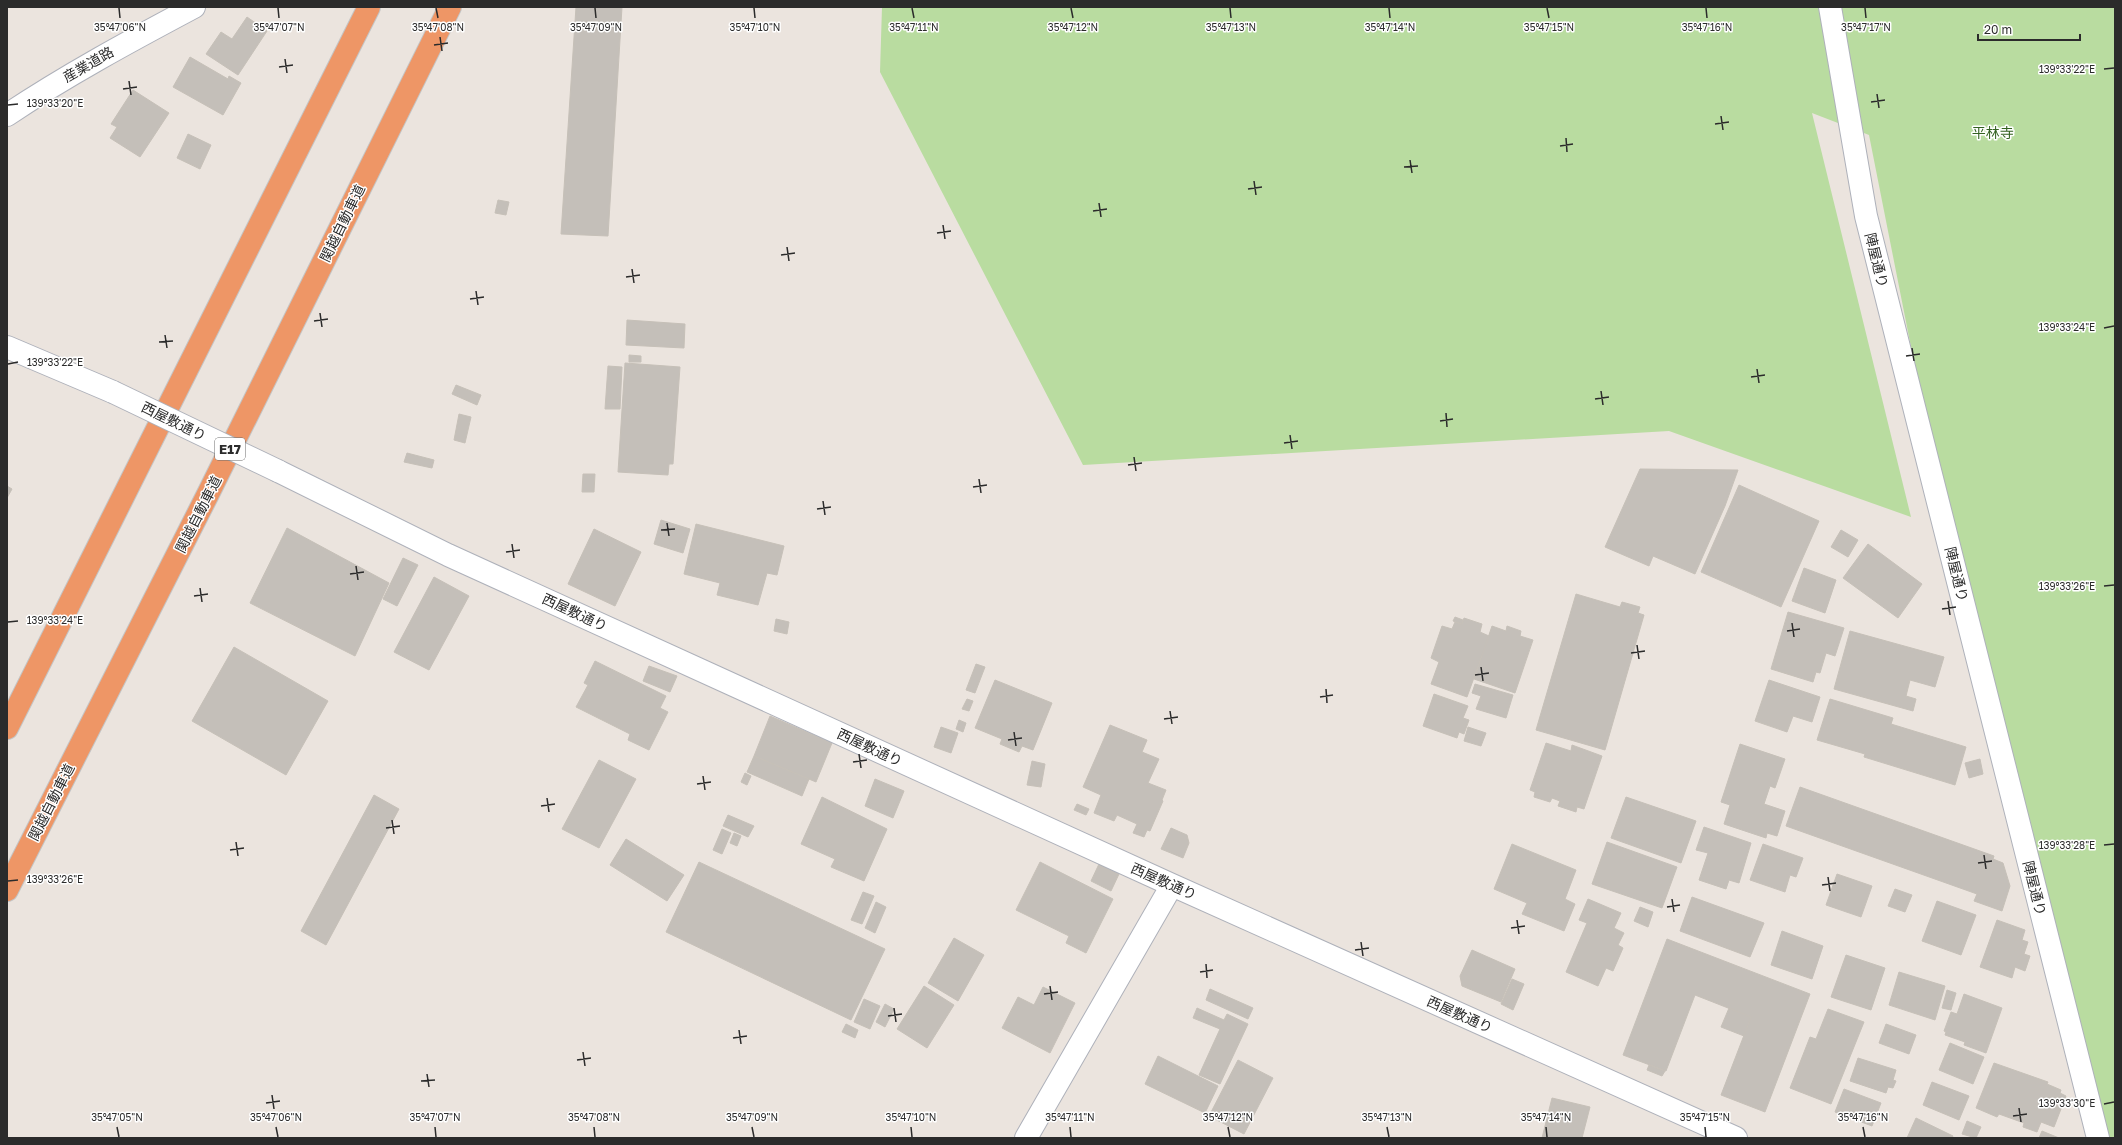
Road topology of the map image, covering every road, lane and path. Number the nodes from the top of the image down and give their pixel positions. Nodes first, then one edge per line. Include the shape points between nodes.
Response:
1 (194, 7) edge
2 (369, 7) edge
3 (450, 7) edge
4 (1830, 7) edge
5 (7, 115) edge
6 (7, 347) edge
7 (7, 728) edge
8 (1172, 885) junction
9 (7, 890) edge
10 (1026, 1138) edge
11 (1736, 1138) edge
12 (2098, 1138) edge

1 - 5 street, 産業道路 via 104,55
2 - 7 highway
3 - 9 highway, 関越自動車道 / E17 via 208,494
4 - 12 street, 陣屋通り via 1866,216
6 - 8 street, 西屋敷通り, bridge via 113,392 448,555
8 - 10 street
8 - 11 street, 西屋敷通り

